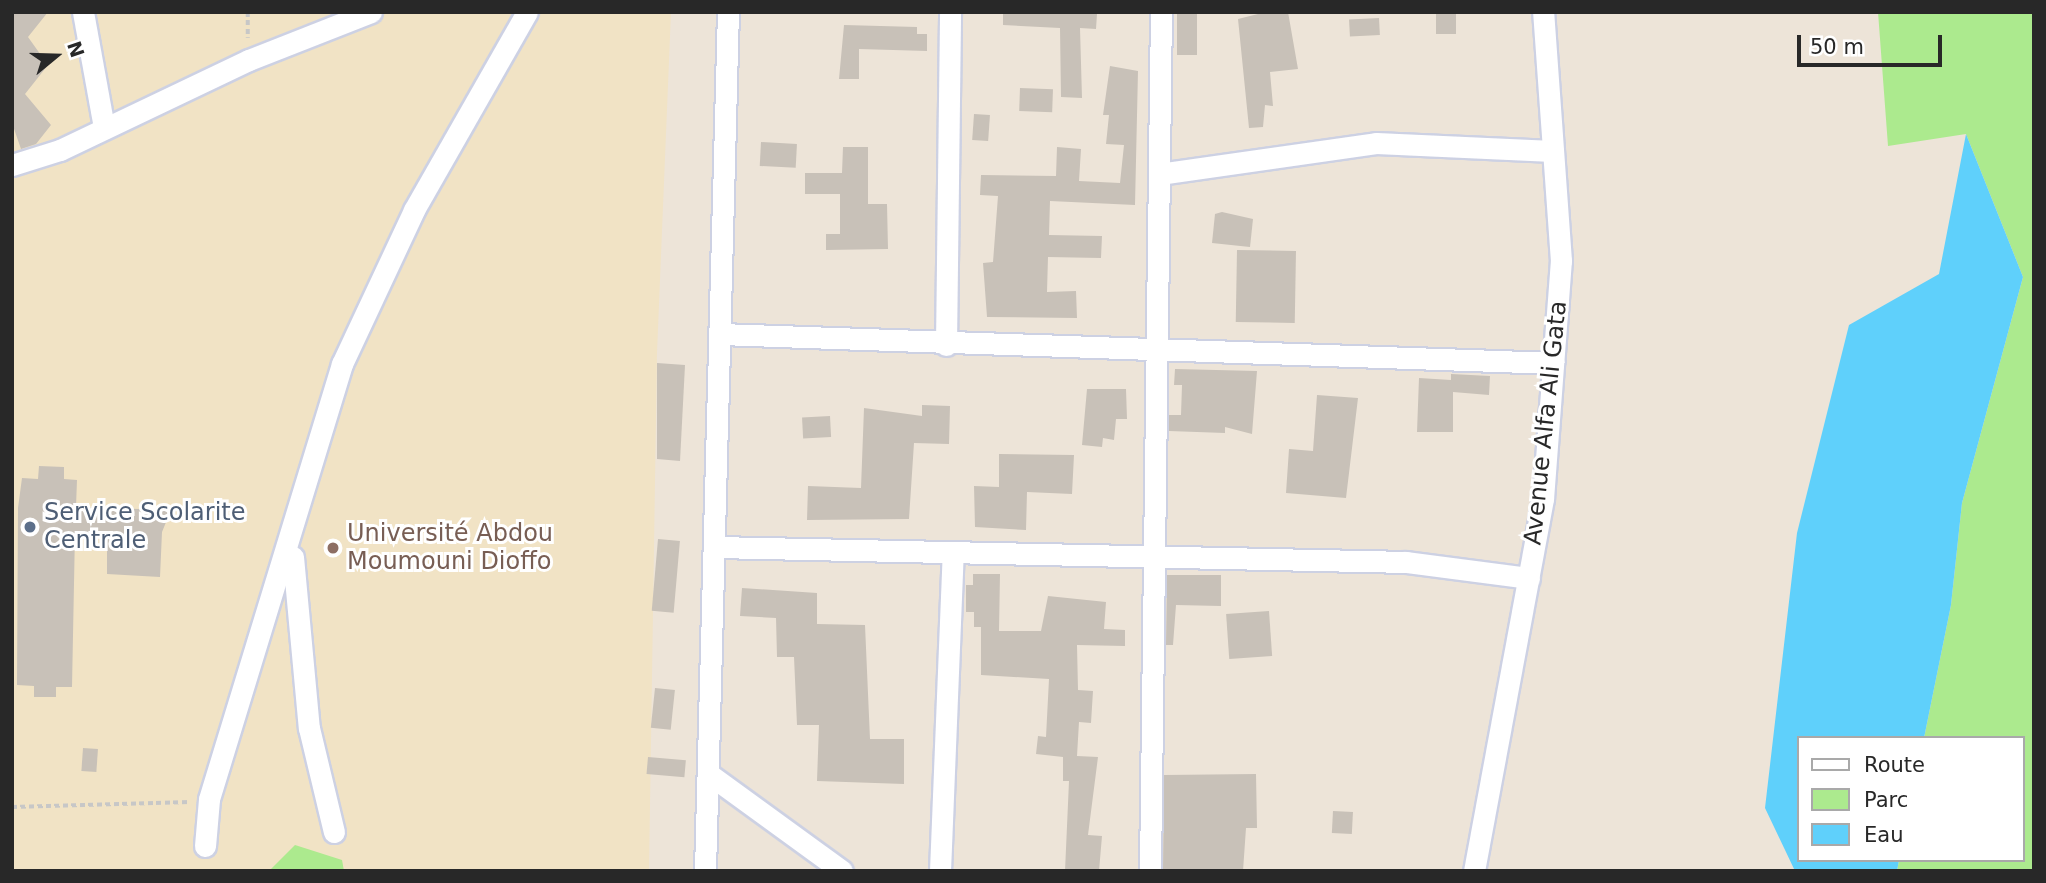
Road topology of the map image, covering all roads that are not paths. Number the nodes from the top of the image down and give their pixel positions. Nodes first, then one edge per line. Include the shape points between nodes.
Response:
1 (83, 12) edge
2 (371, 12) edge
3 (527, 12) edge
4 (728, 12) edge
5 (950, 12) edge
6 (1161, 12) edge
7 (1543, 12) edge
8 (104, 128) junction
9 (1553, 151) junction
10 (12, 165) edge
11 (1159, 174) junction
12 (720, 334) junction
13 (946, 345) junction
14 (1155, 352) junction
15 (1553, 363) junction
16 (294, 530) junction
17 (715, 547) junction
18 (953, 552) junction
19 (1153, 556) junction
20 (1529, 578) junction
21 (710, 775) junction
22 (334, 832) dead end
23 (205, 846) dead end
24 (705, 871) edge
25 (842, 871) edge
26 (940, 871) edge
27 (1150, 871) edge
28 (1474, 871) edge

1 - 8 street
2 - 8 street via 249,60
3 - 16 street via 414,210 342,364
4 - 12 street
5 - 13 street
6 - 11 street
7 - 9 street, Avenue Alfa Ali Gata
8 - 10 street
9 - 11 street via 1394,142
9 - 15 street, Avenue Alfa Ali Gata via 1561,261
11 - 14 street
12 - 13 street
12 - 17 street
13 - 14 street
14 - 15 street
14 - 19 street
15 - 20 street, Avenue Alfa Ali Gata via 1543,499
16 - 22 street via 292,594 309,728
16 - 23 street via 209,799
17 - 18 street
17 - 21 street
18 - 19 street
18 - 26 street
19 - 20 street via 1406,562
19 - 27 street
20 - 28 street, Avenue Alfa Ali Gata
21 - 24 street
21 - 25 street

